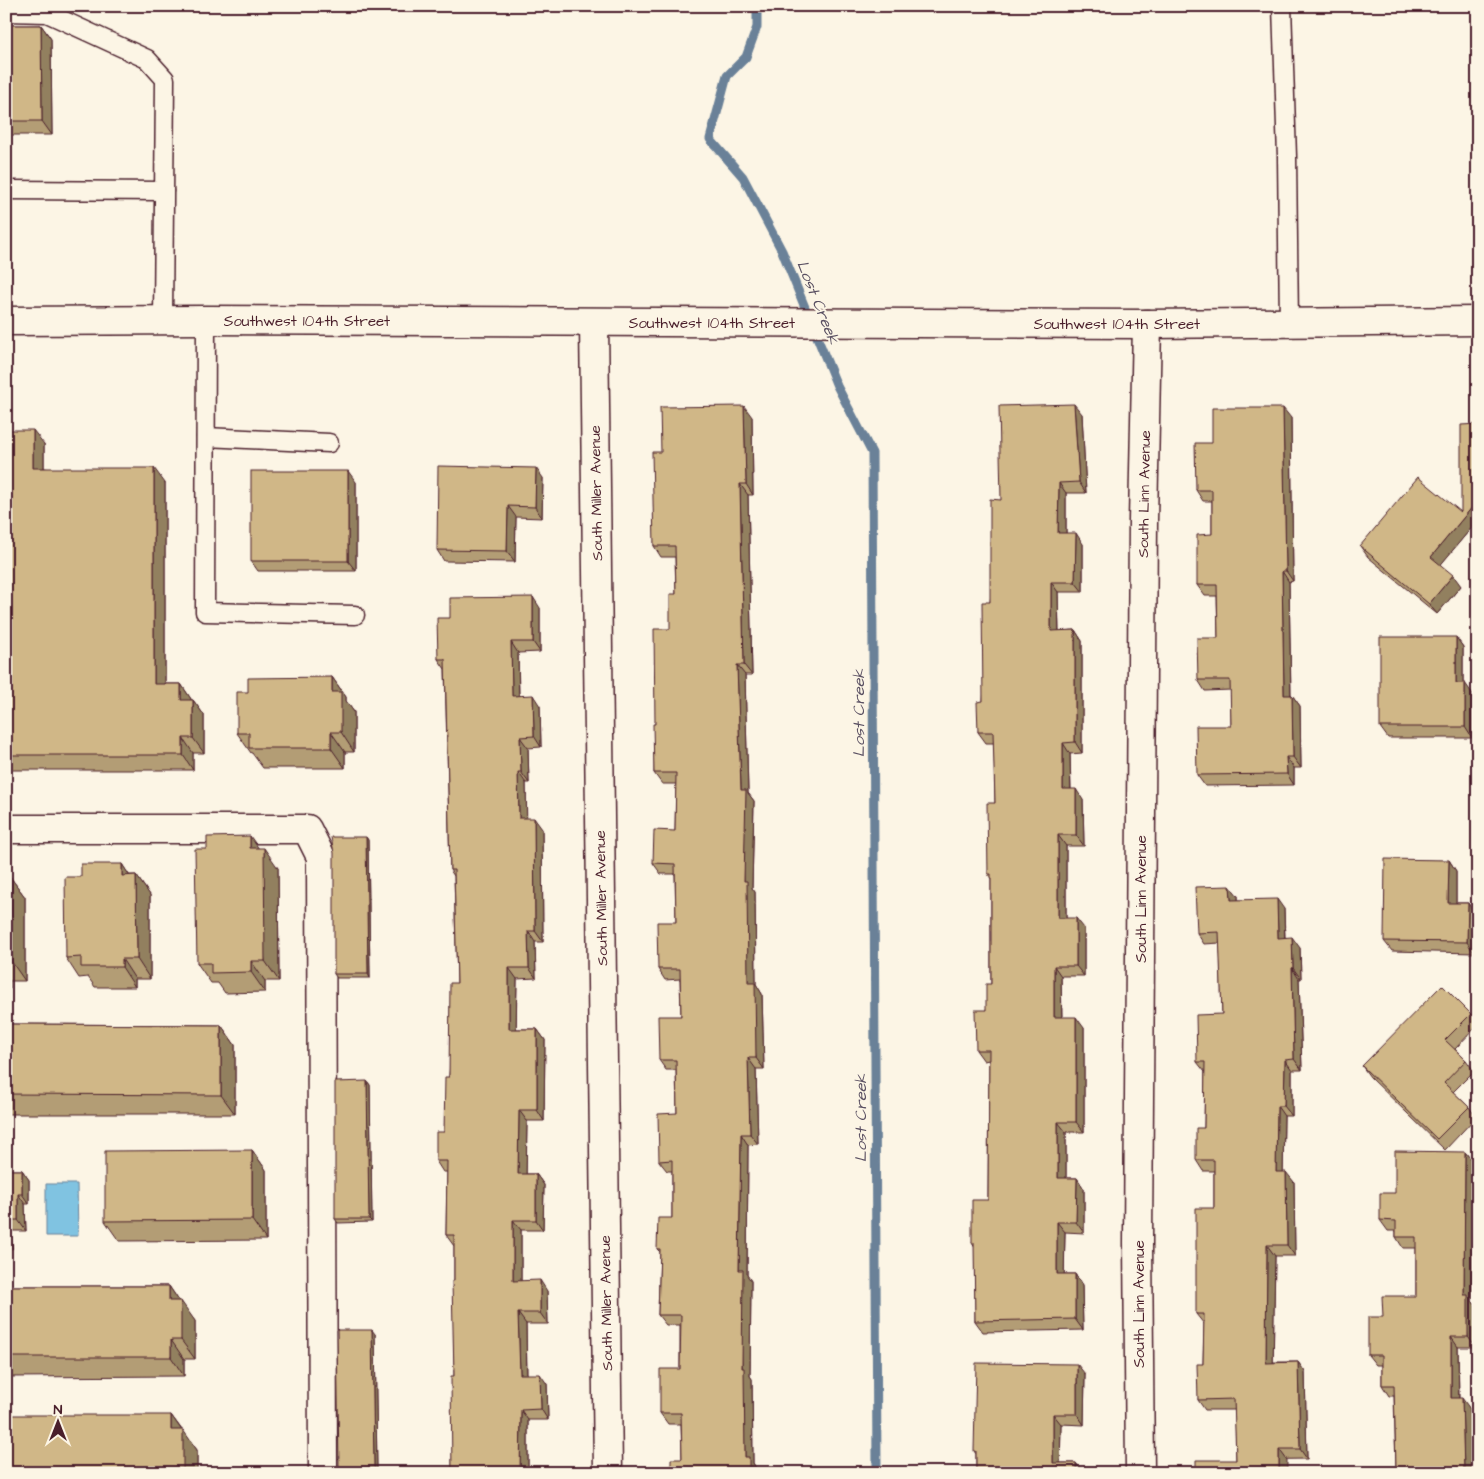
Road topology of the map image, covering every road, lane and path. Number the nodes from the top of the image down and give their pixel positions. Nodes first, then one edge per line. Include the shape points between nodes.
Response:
1 (1282, 6) edge
2 (6, 12) edge
3 (6, 190) edge
4 (164, 191) junction
5 (163, 320) junction
6 (206, 320) junction
7 (6, 321) edge
8 (1478, 321) edge
9 (594, 323) junction
10 (1289, 323) junction
11 (1148, 324) junction
12 (206, 437) junction
13 (329, 443) dead end
14 (355, 615) dead end
15 (6, 829) edge
16 (323, 1473) edge
17 (608, 1473) edge
18 (1140, 1473) edge

1 - 10 lane
2 - 4 lane via 47,13 147,58 165,79
3 - 4 lane
4 - 5 lane
5 - 6 street, Southwest 104th Street
5 - 7 street, Southwest 104th Street
6 - 9 street, Southwest 104th Street
6 - 12 lane
8 - 10 street, Southwest 104th Street
9 - 11 street, Southwest 104th Street
9 - 17 street, South Miller Avenue
10 - 11 street, Southwest 104th Street
11 - 18 street, South Linn Avenue via 1142,521 1138,1233
12 - 13 lane
12 - 14 lane via 205,612
15 - 16 street via 307,829 320,857

